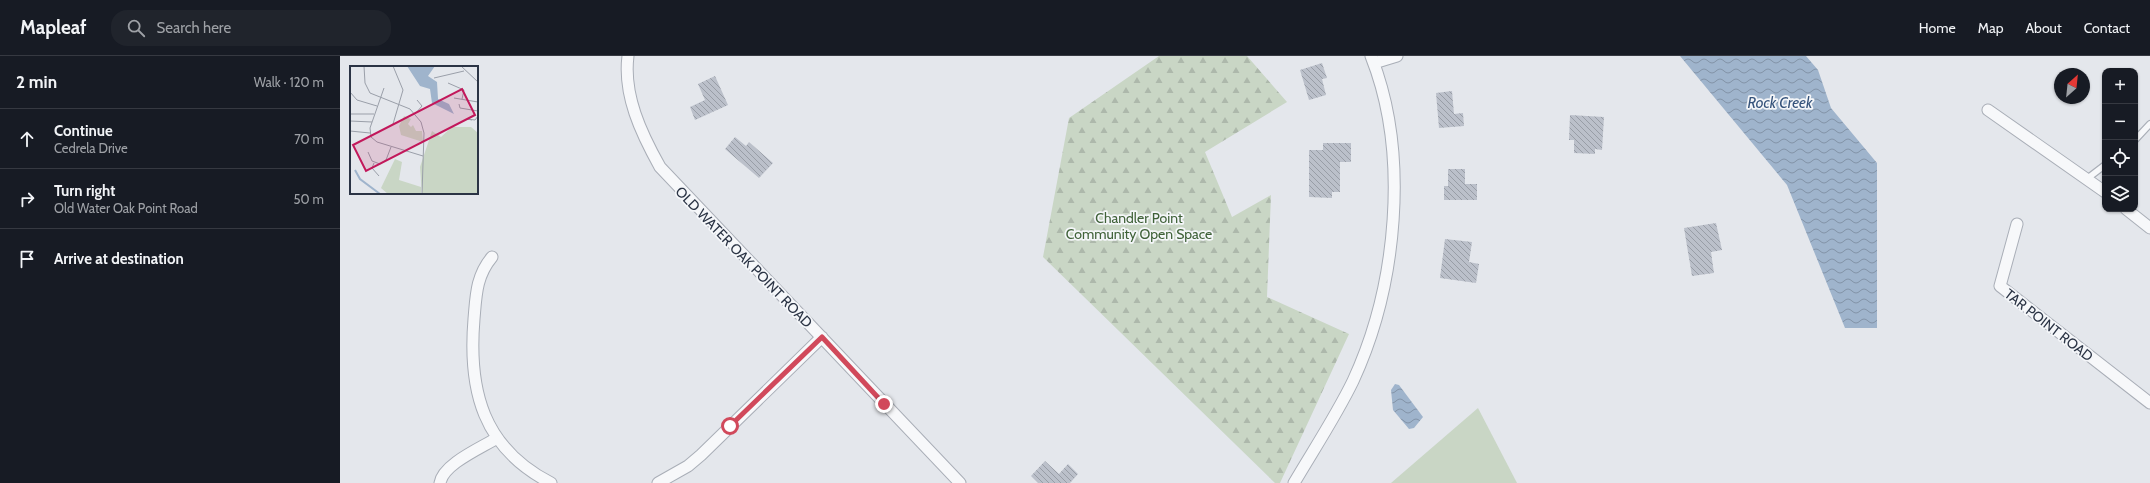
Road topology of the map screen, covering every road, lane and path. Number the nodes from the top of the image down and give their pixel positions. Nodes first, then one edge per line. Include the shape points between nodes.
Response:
1 (628, 56) edge
2 (1397, 56) edge
3 (1373, 60) edge
4 (1988, 110) dead end
5 (2150, 124) edge
6 (2138, 137) edge
7 (2102, 167) edge
8 (2088, 178) junction
9 (2102, 190) edge
10 (2130, 212) edge
11 (2017, 224) dead end
12 (2150, 228) edge
13 (492, 257) dead end
14 (822, 337) junction
15 (2150, 403) edge
16 (497, 438) junction
17 (440, 483) edge
18 (551, 483) edge
19 (658, 483) edge
20 (960, 483) edge
21 (1294, 483) edge

1 - 14 street, OLD WATER OAK POINT ROAD via 627,74 633,107 660,167
2 - 3 street
3 - 21 street via 1388,118 1392,153 1394,208 1387,277 1371,335 1353,380
4 - 8 street
5 - 6 lane
7 - 8 lane
8 - 9 street
10 - 12 street
11 - 15 street, TAR POINT ROAD via 2000,286
13 - 16 street via 484,266 476,288 473,369 479,402
14 - 19 street via 701,455 688,466
14 - 20 street, OLD WATER OAK POINT ROAD
16 - 17 street via 450,466 441,477
16 - 18 street via 524,467

